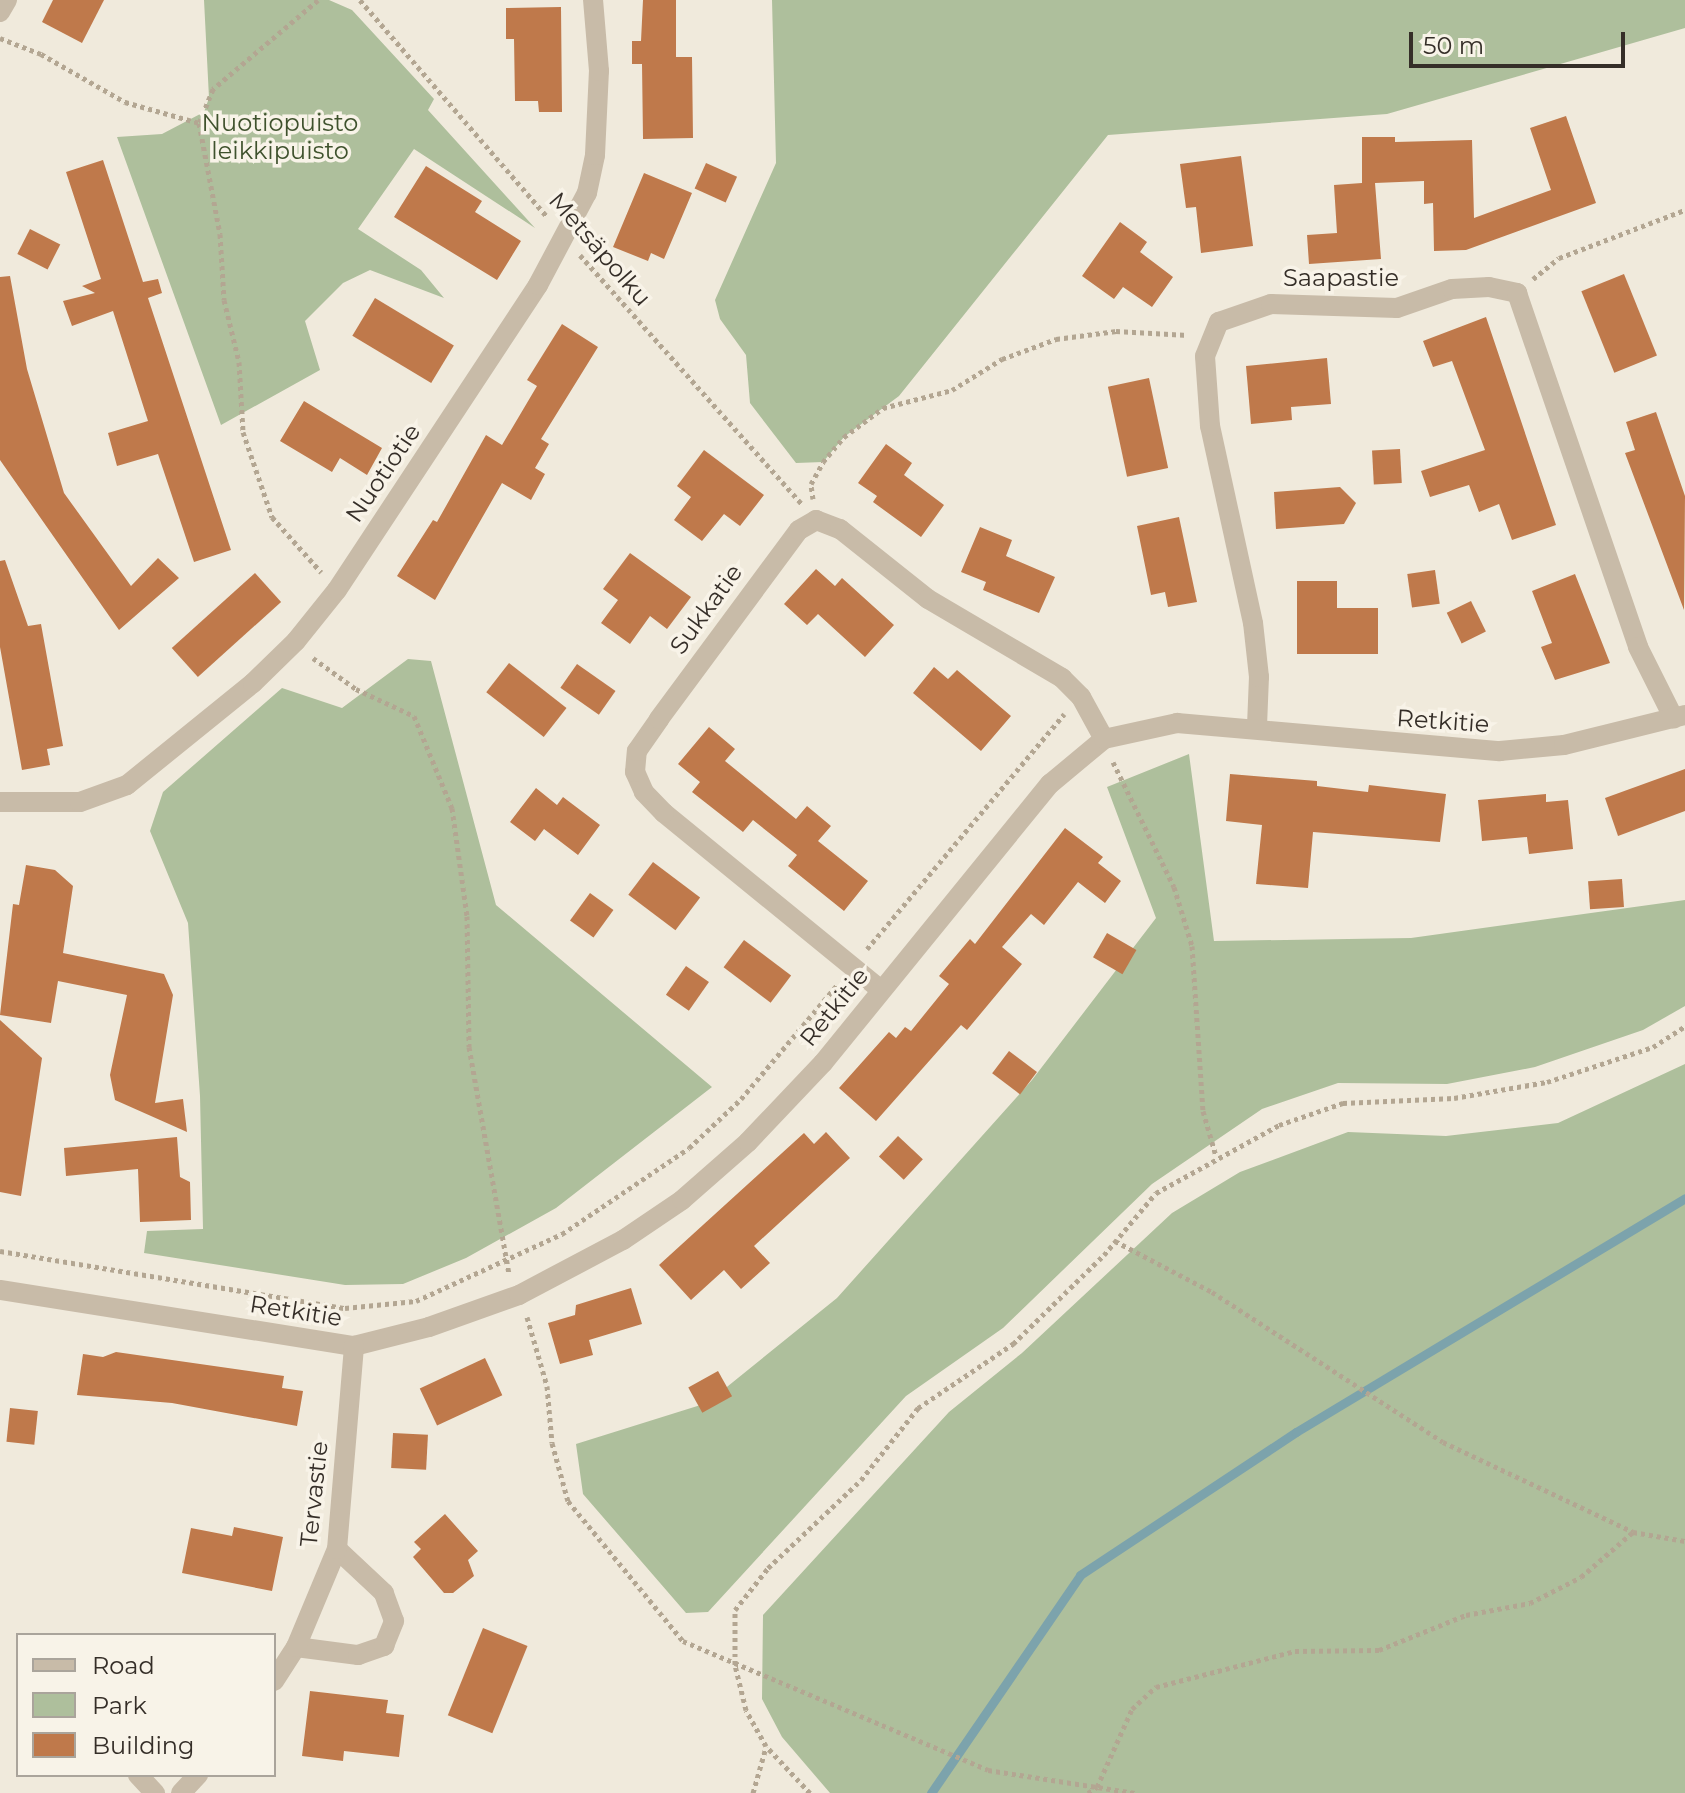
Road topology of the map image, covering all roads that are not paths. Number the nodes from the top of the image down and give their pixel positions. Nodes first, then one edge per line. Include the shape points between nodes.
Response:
1 (7, 0) edge
2 (593, 0) edge
3 (0, 12) edge
4 (1679, 717) edge
5 (1257, 726) junction
6 (1104, 739) junction
7 (0, 802) edge
8 (881, 990) junction
9 (0, 1290) edge
10 (354, 1346) junction
11 (337, 1549) junction
12 (296, 1647) junction
13 (276, 1678) edge
14 (140, 1777) edge
15 (196, 1777) edge
16 (155, 1793) edge
17 (181, 1793) edge

1 - 3 street
2 - 7 street, Nuotiotie via 599,71 595,155 587,193 538,285 337,590 253,683 127,785 80,802
4 - 5 street, Retkitie via 1564,745 1500,751
4 - 5 street, Saapastie via 1638,647 1517,293 1489,287 1452,289 1397,308 1271,304 1219,322 1205,356 1210,426 1253,623
5 - 6 street, Retkitie via 1177,723
6 - 8 street, Retkitie via 1050,784
6 - 8 street, Sukkatie via 1081,697 1062,678 928,599 840,529 816,520 799,530 637,751 635,772 644,792 664,813
8 - 10 street, Retkitie via 823,1063 748,1142 682,1200 623,1240 519,1295 400,1337
9 - 10 street, Retkitie
10 - 11 street, Tervastie
11 - 12 street, Tervastie
11 - 12 street via 384,1593 394,1621 384,1646 358,1655
12 - 13 street, Tervastie
14 - 16 street
15 - 17 street

